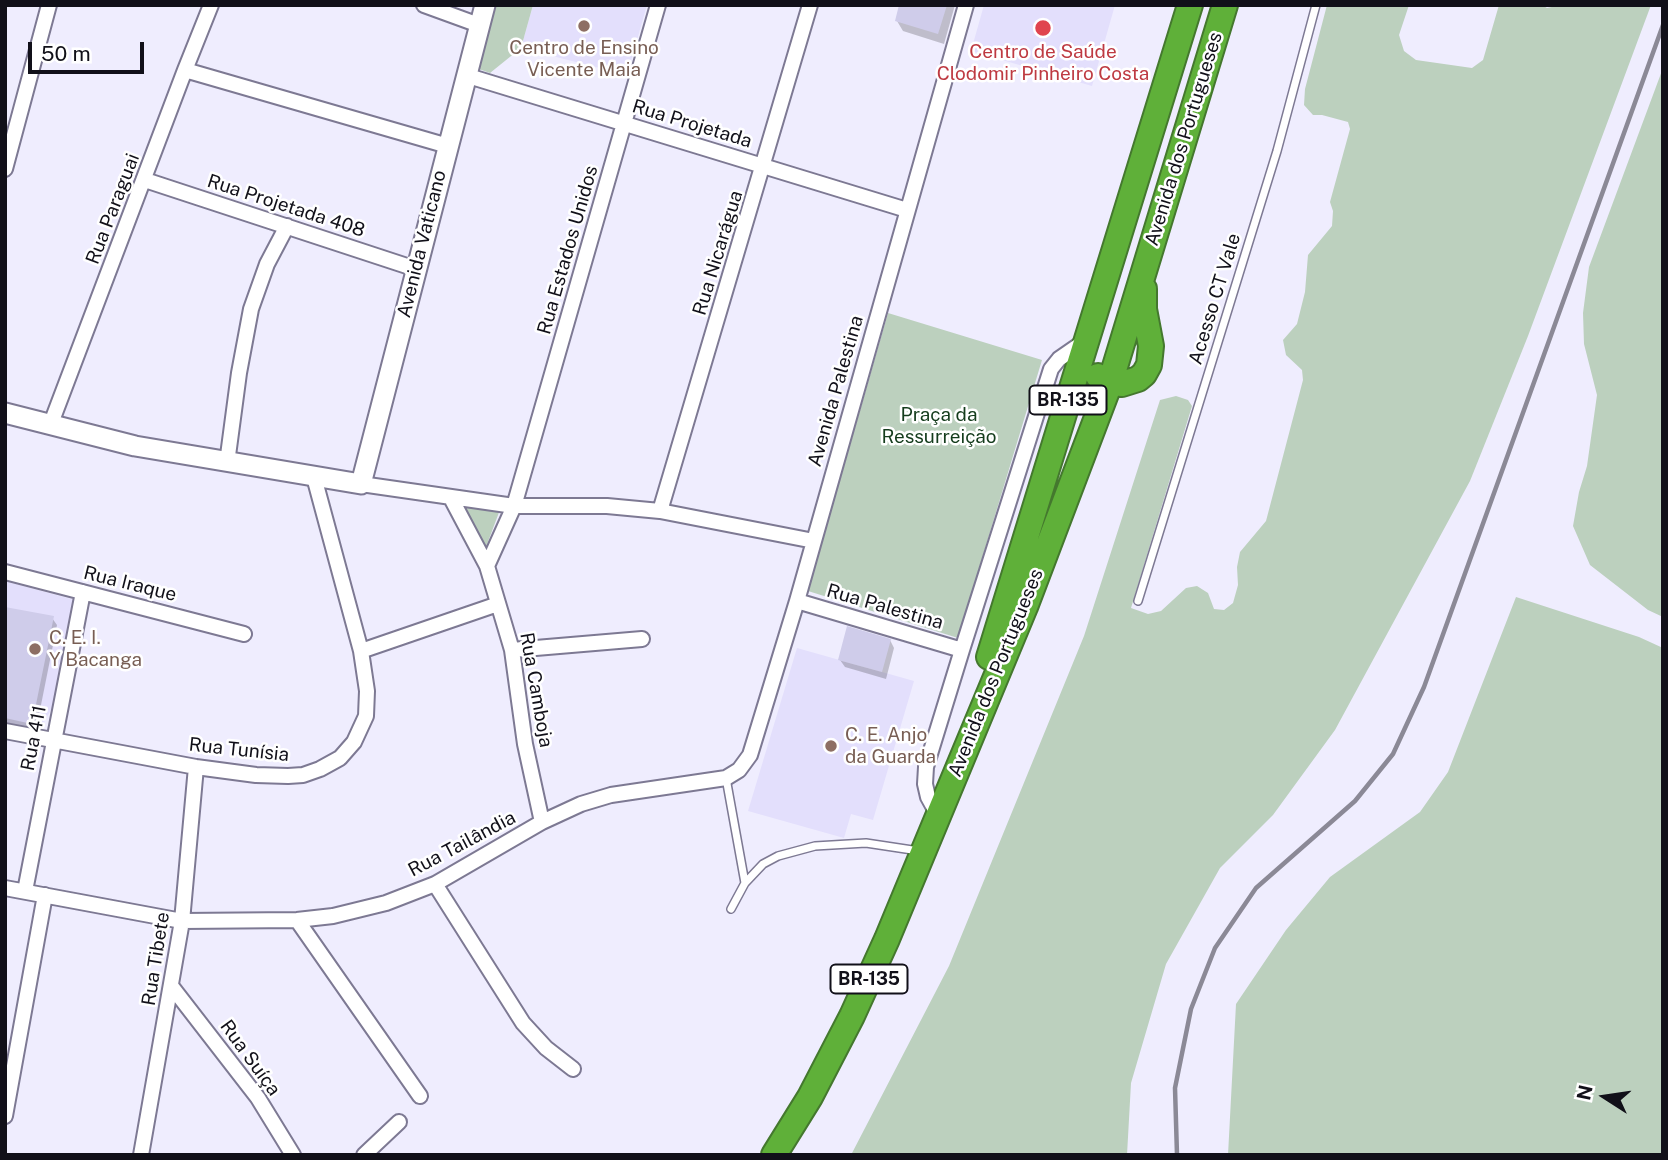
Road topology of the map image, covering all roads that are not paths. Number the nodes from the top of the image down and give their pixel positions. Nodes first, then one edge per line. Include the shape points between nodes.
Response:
1 (49, 5) edge
2 (211, 5) edge
3 (424, 5) edge
4 (485, 5) edge
5 (658, 5) edge
6 (810, 5) edge
7 (965, 5) edge
8 (1225, 5) edge
9 (1316, 5) edge
10 (1186, 9) edge
11 (479, 25) junction
12 (185, 69) junction
13 (465, 75) junction
14 (624, 123) junction
15 (448, 146) junction
16 (763, 167) junction
17 (5, 169) edge
18 (145, 180) junction
19 (907, 210) junction
20 (287, 226) junction
21 (1122, 227) junction
22 (416, 269) junction
23 (1087, 340) junction
24 (1110, 383) junction
25 (5, 414) edge
26 (50, 426) junction
27 (226, 463) junction
28 (314, 477) junction
29 (361, 484) junction
30 (451, 498) junction
31 (514, 506) junction
32 (660, 511) junction
33 (814, 541) junction
34 (487, 566) junction
35 (5, 572) edge
36 (83, 592) junction
37 (797, 601) junction
38 (1138, 601) dead end
39 (498, 604) junction
40 (244, 634) dead end
41 (642, 639) dead end
42 (512, 650) junction
43 (962, 650) junction
44 (361, 651) junction
45 (5, 731) edge
46 (53, 740) junction
47 (196, 767) junction
48 (726, 778) junction
49 (942, 805) junction
50 (542, 822) junction
51 (923, 852) junction
52 (745, 883) junction
53 (435, 884) junction
54 (5, 888) edge
55 (25, 891) junction
56 (45, 894) junction
57 (730, 909) dead end
58 (297, 920) junction
59 (183, 921) junction
60 (172, 987) junction
61 (573, 1069) dead end
62 (420, 1097) dead end
63 (5, 1116) edge
64 (399, 1122) dead end
65 (141, 1155) edge
66 (293, 1155) edge
67 (364, 1155) edge
68 (774, 1155) edge

1 - 17 street
2 - 12 street, Rua Paraguai
3 - 11 street
4 - 11 street, Avenida Vaticano
5 - 14 street, Rua Estados Unidos
6 - 16 street, Rua Nicarágua
7 - 19 street, Avenida Palestina
8 - 24 highway, Avenida dos Portugueses via 1146,264 1149,365 1138,379
9 - 38 lane, Acesso CT Vale via 1277,151
10 - 21 highway, Avenida dos Portugueses / BR-135
11 - 13 street, Avenida Vaticano
12 - 15 street
12 - 18 street, Rua Paraguai
13 - 14 street, Rua Projetada
13 - 15 street, Avenida Vaticano
14 - 16 street, Rua Projetada
14 - 31 street, Rua Estados Unidos
15 - 22 street, Avenida Vaticano
16 - 19 street, Rua Projetada
16 - 32 street, Rua Nicarágua
18 - 20 street, Rua Projetada 408
18 - 26 street, Rua Paraguai
19 - 33 street, Avenida Palestina
20 - 22 street, Rua Projetada 408
20 - 27 street via 251,309
21 - 23 highway, Avenida dos Portugueses / BR-135
21 - 24 highway via 1115,277 1091,353 1097,375
22 - 29 street, Avenida Vaticano
23 - 43 street via 1051,369
23 - 49 highway, Avenida dos Portugueses / BR-135
24 - 49 highway, Avenida dos Portugueses / BR-135 via 1025,607
25 - 26 street
26 - 27 street
27 - 28 street
28 - 29 street
28 - 44 street, Rua Tunísia
29 - 30 street
30 - 31 street
30 - 34 street, Rua Camboja
31 - 32 street
31 - 34 street
32 - 33 street
33 - 37 street, Avenida Palestina
34 - 39 street, Rua Camboja
35 - 36 street, Rua Iraque
36 - 40 street, Rua Iraque
36 - 46 street, Rua 411
37 - 43 street, Rua Palestina
37 - 48 street, Avenida Palestina via 750,755
39 - 42 street, Rua Camboja
39 - 44 street
41 - 42 street
42 - 50 street, Rua Camboja
43 - 49 street via 926,767 928,797
44 - 47 street, Rua Tunísia via 366,716 340,758 320,769 288,776
45 - 46 street, Rua Tunísia
46 - 47 street, Rua Tunísia
46 - 55 street, Rua 411
47 - 59 street, Rua Tibete
48 - 50 street, Rua Tailândia via 611,795
48 - 52 lane
49 - 51 highway, BR-135
50 - 53 street, Rua Tailândia
51 - 52 lane via 866,843 815,846 778,856
51 - 68 highway, BR-135 via 852,1016
52 - 57 lane
53 - 58 street, Rua Tailândia via 386,903
53 - 61 street via 523,1023
54 - 55 street, Rua Tailândia
55 - 56 street, Rua Tailândia
56 - 59 street, Rua Tailândia
56 - 63 street
58 - 59 street, Rua Tailândia
58 - 62 street
59 - 60 street, Rua Tibete
60 - 65 street, Rua Tibete
60 - 66 street, Rua Suíça via 258,1098
64 - 67 street

